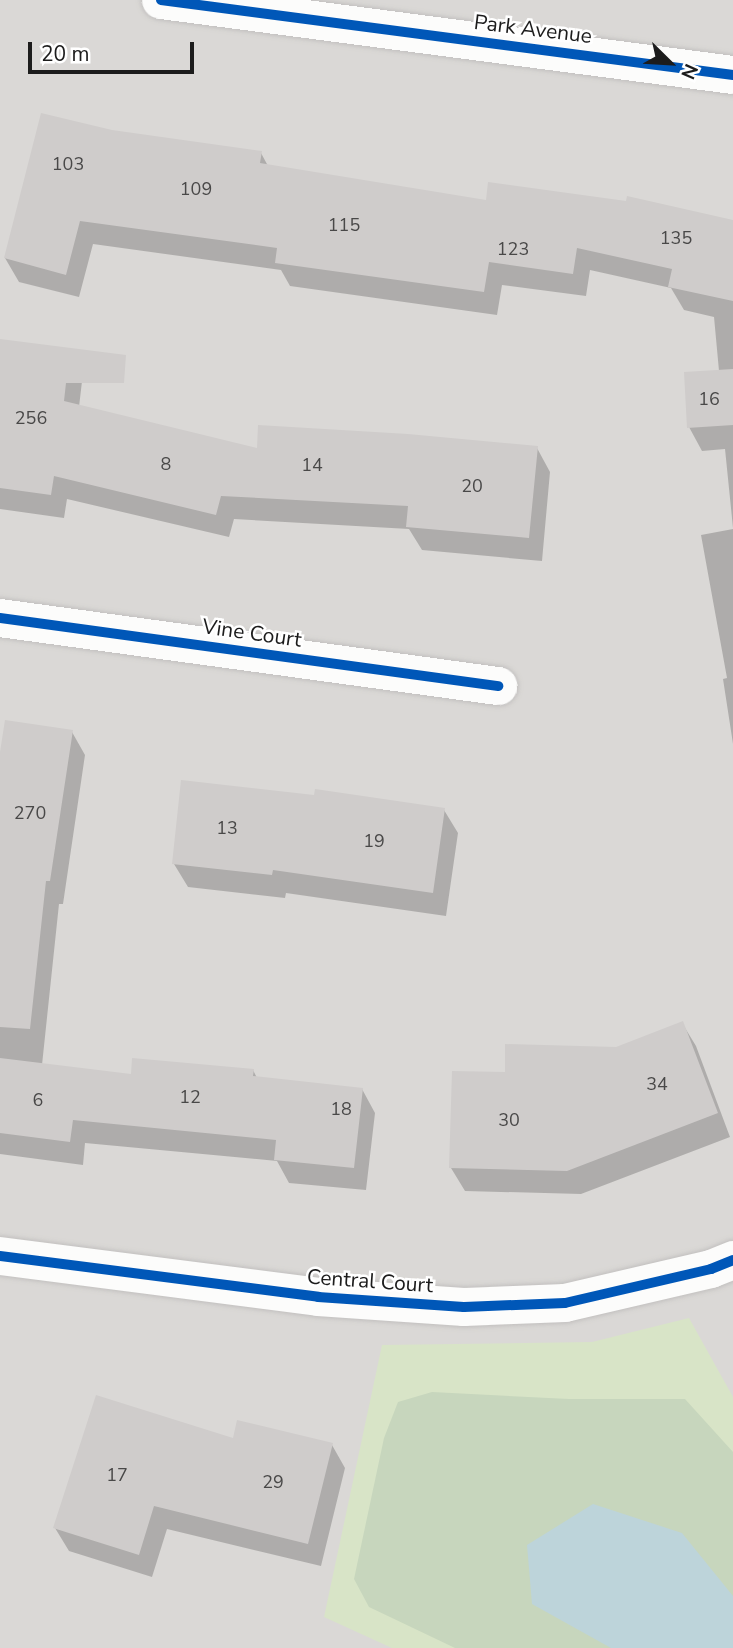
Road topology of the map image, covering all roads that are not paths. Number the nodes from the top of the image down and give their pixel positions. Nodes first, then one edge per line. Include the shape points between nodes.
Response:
1 (162, 0) edge
2 (733, 75) edge
3 (0, 618) edge
4 (498, 686) dead end
5 (0, 1256) edge
6 (733, 1260) edge

1 - 2 street, Park Avenue
3 - 4 street, Vine Court
5 - 6 street, Central Court via 318,1297 464,1307 565,1303

